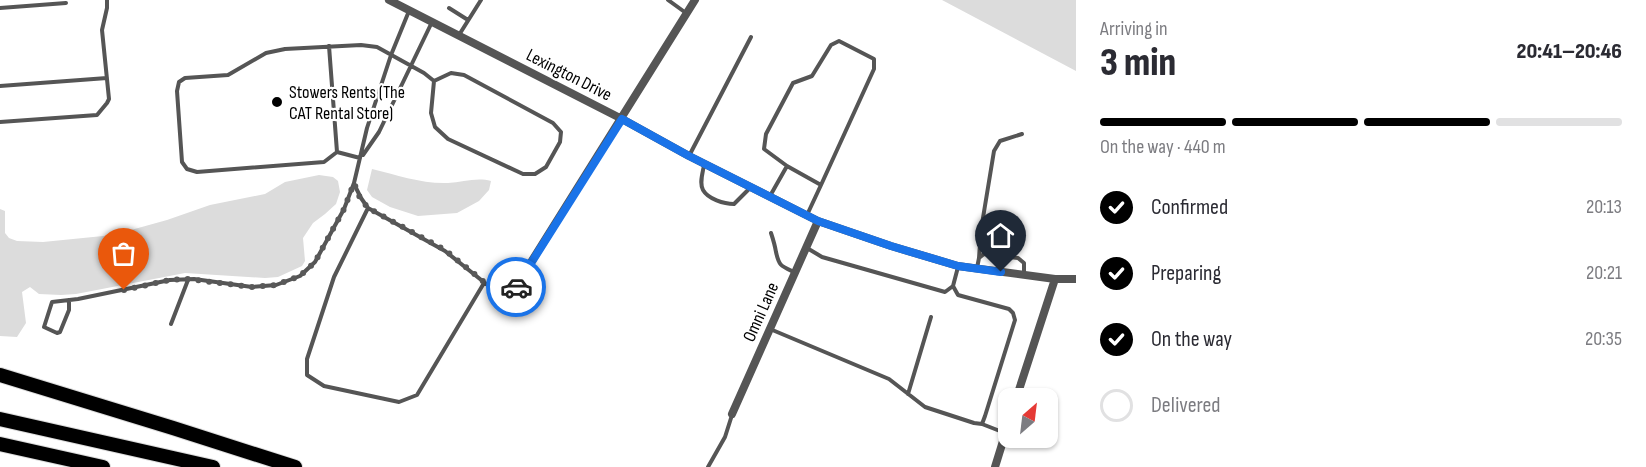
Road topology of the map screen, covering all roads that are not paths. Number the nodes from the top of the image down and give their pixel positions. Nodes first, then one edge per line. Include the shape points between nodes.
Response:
1 (107, 0) edge
2 (389, 0) edge
3 (482, 0) edge
4 (668, 0) edge
5 (695, 0) edge
6 (66, 3) dead end
7 (0, 8) edge
8 (449, 8) dead end
9 (410, 10) junction
10 (687, 14) junction
11 (468, 20) junction
12 (432, 22) junction
13 (459, 36) junction
14 (751, 37) dead end
15 (329, 46) junction
16 (391, 55) junction
17 (411, 66) junction
18 (107, 78) junction
19 (434, 81) junction
20 (0, 86) edge
21 (622, 119) junction
22 (0, 122) edge
23 (1022, 134) dead end
24 (337, 152) junction
25 (689, 156) junction
26 (360, 158) junction
27 (705, 164) junction
28 (787, 166) junction
29 (354, 183) junction
30 (821, 185) junction
31 (751, 187) junction
32 (770, 197) junction
33 (368, 208) junction
34 (807, 216) junction
35 (818, 221) junction
36 (771, 233) dead end
37 (806, 247) junction
38 (979, 258) junction
39 (958, 266) junction
40 (977, 268) junction
41 (795, 273) junction
42 (1024, 275) junction
43 (188, 279) junction
44 (1054, 279) junction
45 (1076, 279) edge
46 (484, 283) junction
47 (953, 286) junction
48 (508, 299) joint
49 (69, 300) junction
50 (931, 317) dead end
51 (171, 324) dead end
52 (770, 329) junction
53 (0, 375) edge
54 (1019, 388) edge
55 (908, 394) junction
56 (732, 414) joint
57 (0, 419) edge
58 (981, 424) junction
59 (998, 427) edge
60 (0, 444) edge
61 (1000, 448) edge
62 (103, 467) edge
63 (213, 467) edge
64 (295, 467) edge
65 (708, 467) edge
66 (994, 467) edge

1 - 18 lane via 102,30
2 - 9 street, Lexington Drive
3 - 11 lane
4 - 10 lane
5 - 10 street
6 - 7 lane
8 - 11 lane
9 - 12 street, Lexington Drive
9 - 16 lane
10 - 21 street
11 - 13 lane
12 - 13 street, Lexington Drive
12 - 17 lane
13 - 21 street, Lexington Drive
14 - 25 lane
15 - 16 lane via 377,47
15 - 24 lane
15 - 24 lane via 266,53 228,75 185,78 179,82 182,162 187,169 197,172 324,162
16 - 17 lane
16 - 26 lane
17 - 19 lane
17 - 26 lane via 379,132
18 - 20 lane
18 - 22 lane via 109,99 97,115
19 - 19 lane via 431,113 435,127 448,139 523,174 535,174 546,167 560,142 561,132 553,123 464,75 451,73
21 - 25 street, Lexington Drive
21 - 48 street
23 - 38 lane via 1000,141 994,151
24 - 26 lane
25 - 27 street, Lexington Drive
26 - 29 lane
27 - 31 street, Lexington Drive
27 - 31 lane via 703,190 710,197 734,204
28 - 30 lane
28 - 30 lane via 764,149 766,134 793,83 813,76 831,45 839,40 874,59 874,69
28 - 32 lane
29 - 33 lane
29 - 43 lane via 315,262 300,276 276,285 252,287
30 - 34 lane
31 - 32 street, Lexington Drive
32 - 34 street, Lexington Drive
33 - 46 lane via 445,250
33 - 46 lane via 334,277 307,359 307,375 324,386 399,402 417,395
34 - 35 street, Lexington Drive
35 - 37 street, Omni Lane
35 - 39 street, Lexington Drive
36 - 41 lane via 777,260
37 - 41 street, Omni Lane
37 - 47 lane via 822,257 945,292
38 - 40 lane
38 - 42 lane via 984,254 1018,258 1023,263
39 - 40 street, Lexington Drive
39 - 47 lane
40 - 42 street, Lexington Drive
41 - 52 street, Omni Lane
42 - 44 street, Lexington Drive
43 - 49 lane
43 - 51 lane
44 - 45 street, Lexington Drive
44 - 54 street
46 - 48 lane
47 - 58 lane via 958,295 1009,309 1015,320
49 - 49 lane via 52,302 44,327 60,332
50 - 55 lane
52 - 55 lane via 889,379
52 - 56 street, Omni Lane
53 - 64 highway
55 - 58 lane via 925,407
56 - 65 lane via 725,437
57 - 63 highway
58 - 59 lane
60 - 62 highway
61 - 66 street

